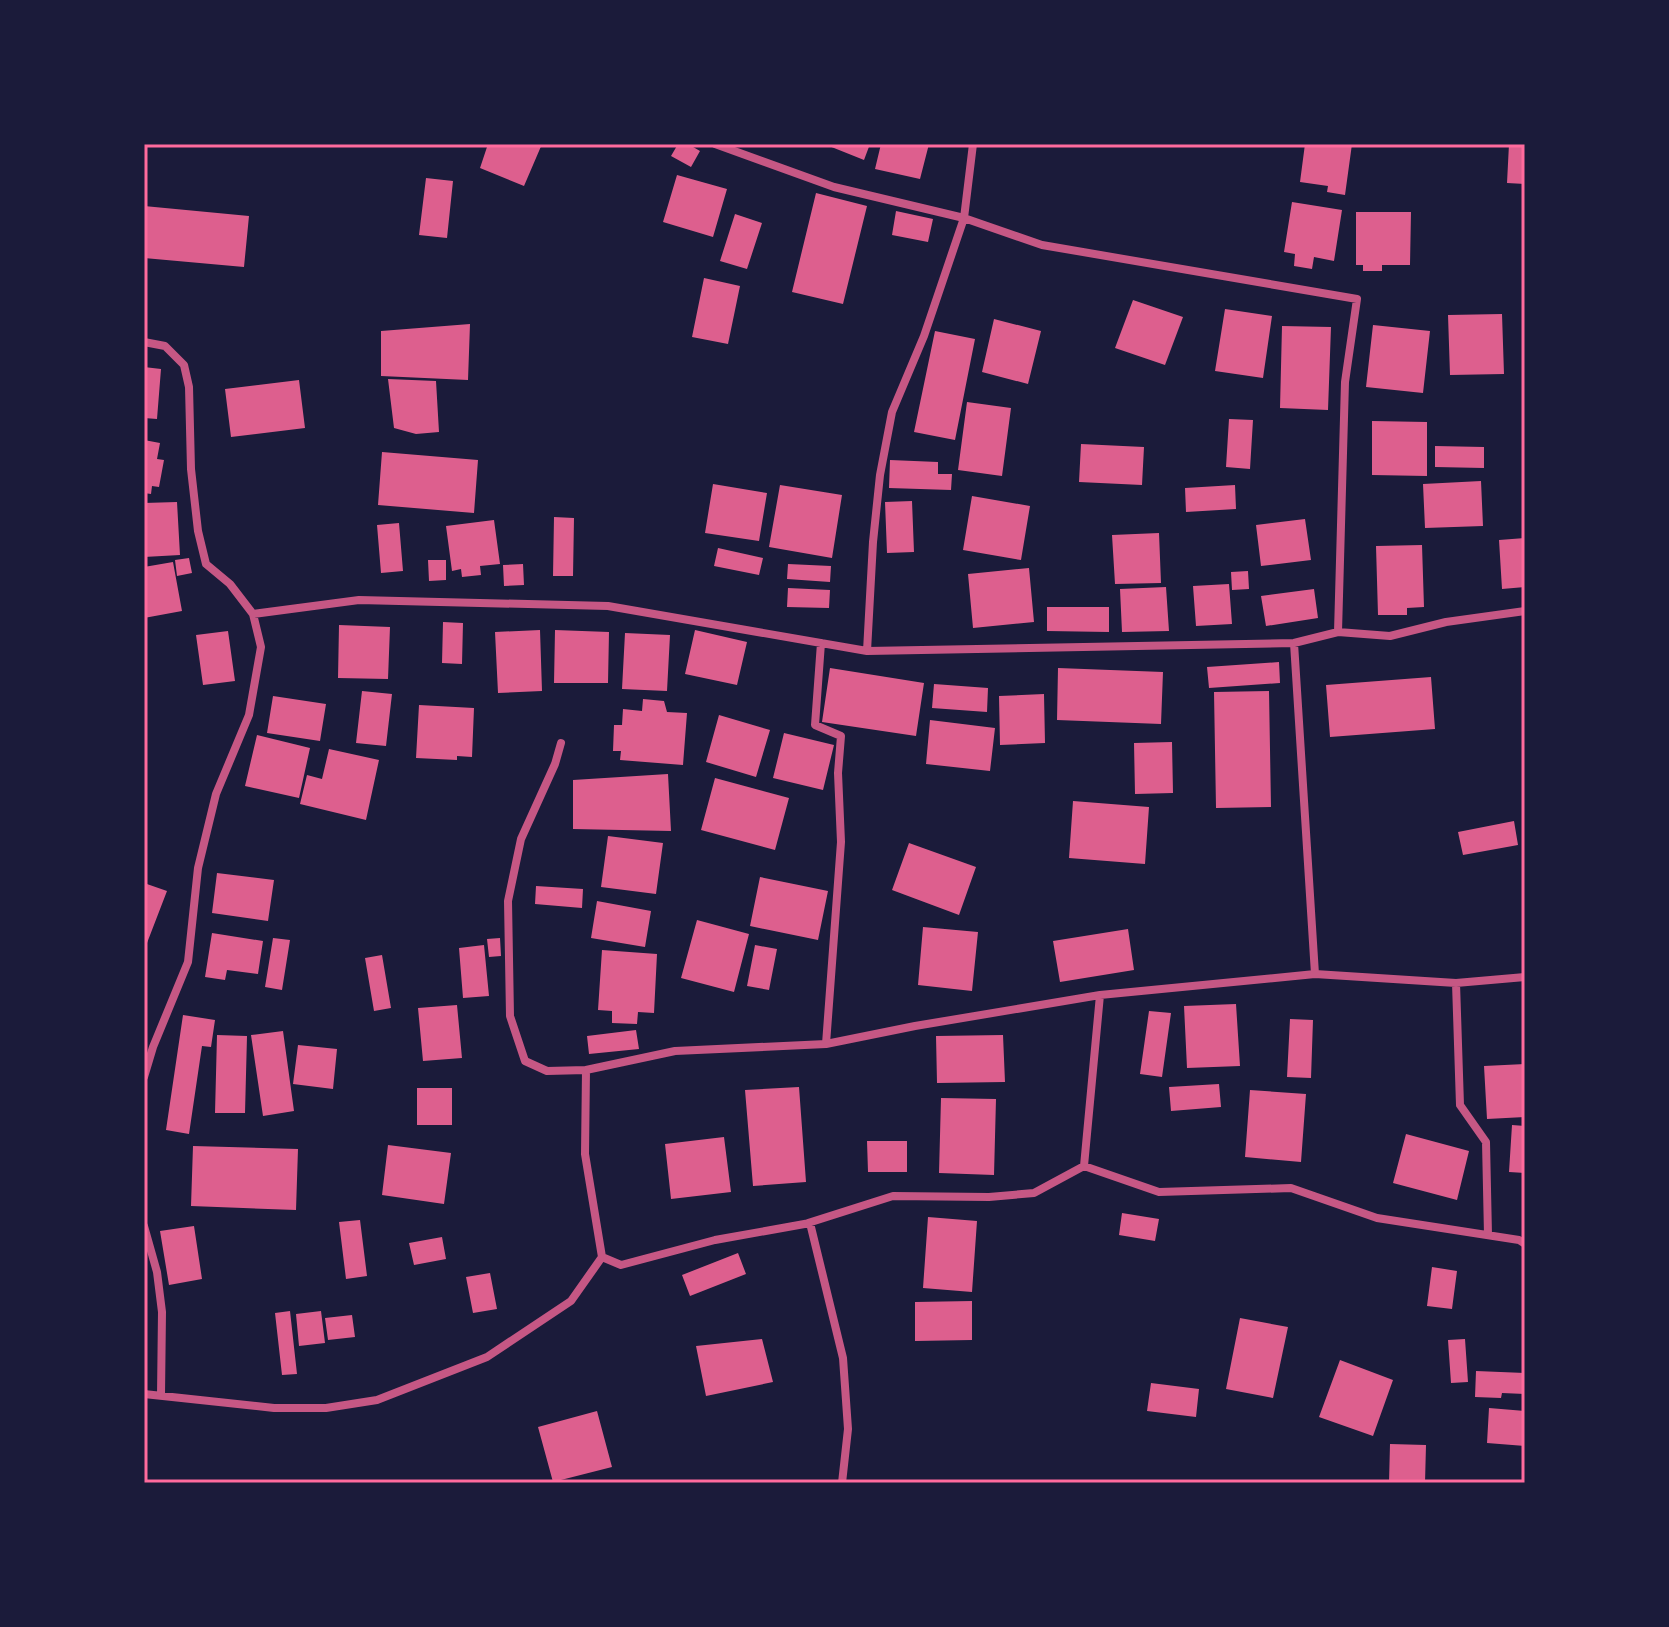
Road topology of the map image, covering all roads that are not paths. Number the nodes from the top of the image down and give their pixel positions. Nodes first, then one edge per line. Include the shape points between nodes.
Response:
1 (715, 144) edge
2 (973, 144) edge
3 (964, 218) junction
4 (144, 342) edge
5 (1525, 611) edge
6 (253, 614) junction
7 (1338, 632) junction
8 (821, 643) junction
9 (1294, 643) junction
10 (867, 651) junction
11 (561, 743) dead end
12 (1315, 974) junction
13 (1525, 977) edge
14 (1456, 983) junction
15 (1100, 995) junction
16 (826, 1044) junction
17 (586, 1070) junction
18 (144, 1079) edge
19 (1084, 1166) junction
20 (810, 1223) junction
21 (144, 1226) edge
22 (1488, 1235) junction
23 (1525, 1244) edge
24 (602, 1257) junction
25 (144, 1394) edge
26 (161, 1395) junction
27 (842, 1483) edge

1 - 3 street via 834,187
2 - 3 street
3 - 7 street via 1042,245 1357,299 1345,382
3 - 10 street via 892,412 880,475
4 - 6 street via 165,346 184,365 196,515 206,564
5 - 7 street via 1390,636
6 - 8 street via 359,600 608,606
6 - 18 street via 261,647 249,715 216,794 198,868 188,962
7 - 9 street
8 - 10 street
8 - 16 street via 815,725 841,736 841,842
9 - 10 street
9 - 12 street
11 - 17 street via 521,839 508,901 510,1016 525,1061 547,1071
12 - 14 street
12 - 15 street
13 - 14 street
14 - 22 street via 1460,1105 1486,1142
15 - 16 street
15 - 19 street
16 - 17 street via 675,1051
17 - 24 street via 585,1154
19 - 20 street via 1034,1193 893,1196
19 - 22 street via 1159,1192 1291,1188 1377,1218
20 - 24 street via 715,1240 621,1265
20 - 27 street via 843,1358 848,1429
21 - 26 street via 162,1312
22 - 23 street
24 - 26 street via 571,1301 487,1357 377,1400 326,1408 274,1408
25 - 26 street

